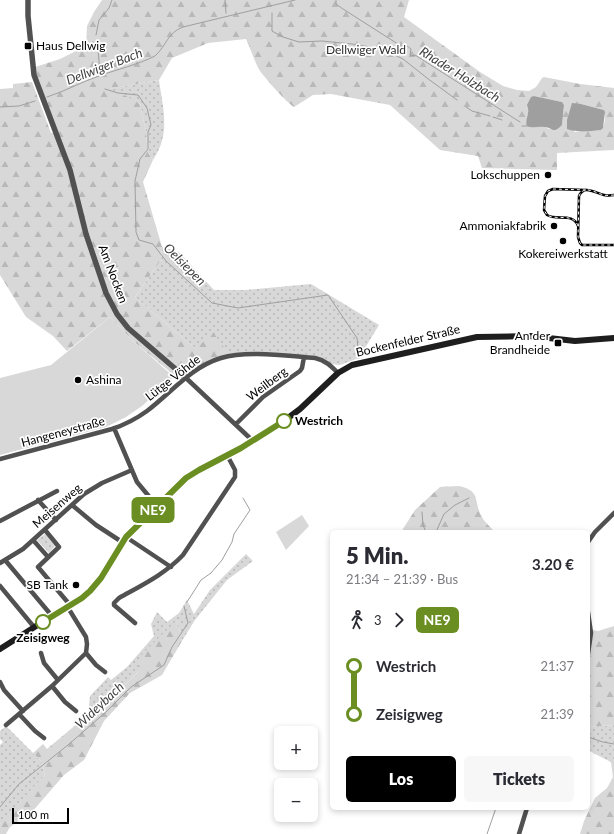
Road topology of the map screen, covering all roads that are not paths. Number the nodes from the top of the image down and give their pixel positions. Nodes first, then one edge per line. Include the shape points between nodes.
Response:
1 (28, 0) edge
2 (614, 338) edge
3 (304, 357) junction
4 (338, 373) junction
5 (186, 378) junction
6 (236, 424) junction
7 (114, 428) junction
8 (253, 441) junction
9 (227, 455) junction
10 (0, 460) edge
11 (132, 470) junction
12 (56, 491) dead end
13 (38, 500) junction
14 (72, 504) junction
15 (157, 506) junction
16 (614, 513) edge
17 (56, 520) junction
18 (0, 521) edge
19 (45, 530) junction
20 (590, 539) edge
21 (33, 540) junction
22 (124, 540) junction
23 (48, 557) junction
24 (5, 560) junction
25 (0, 563) edge
26 (171, 567) junction
27 (0, 586) edge
28 (68, 606) junction
29 (52, 616) junction
30 (135, 624) dead end
31 (590, 626) edge
32 (34, 627) junction
33 (590, 640) edge
34 (0, 649) edge
35 (40, 653) dead end
36 (86, 653) junction
37 (105, 672) dead end
38 (58, 680) junction
39 (0, 682) edge
40 (52, 686) junction
41 (76, 711) dead end
42 (21, 713) junction
43 (6, 725) dead end
44 (44, 738) dead end
45 (526, 810) edge
46 (519, 834) edge

1 - 5 street, Am Nocken via 32,65 36,81 70,170 86,234 112,306 128,328
2 - 4 main road, Bockenfelder Straße via 575,340 531,336 477,337 358,363
3 - 4 street, Lütge Vöhde via 321,359
3 - 5 street, Lütge Vöhde via 245,354 230,356 206,364
3 - 6 street, Weilberg via 300,371 264,397
4 - 8 main road, Bockenfelder Straße via 295,413
5 - 6 street, Am Nocken
5 - 7 street, Lütge Vöhde via 146,411
6 - 8 street, Am Nocken
7 - 10 street, Hangeneystraße
7 - 11 street, Hangeneystraße
8 - 9 main road, Bockenfelder Straße
9 - 15 main road, Bockenfelder Straße via 190,474
9 - 26 street via 235,470 235,477 190,547
11 - 14 street, Meisenweg via 94,488
11 - 15 street, Hangeneystraße via 137,482
12 - 13 street
13 - 17 street
13 - 18 street
14 - 17 street, Meisenweg
14 - 22 street via 96,525
15 - 22 main road, Bockenfelder Straße
16 - 20 street
17 - 19 street, Meisenweg
19 - 21 street, Meisenweg
19 - 23 street via 59,547
21 - 23 street
21 - 24 street, Meisenweg
22 - 26 street
22 - 28 main road, Bockenfelder Straße via 96,584 88,593
23 - 28 street via 38,567
24 - 25 street, Meisenweg
24 - 29 street
26 - 30 street via 114,603
27 - 32 street
28 - 29 main road, Bockenfelder Straße
28 - 36 street via 86,637
29 - 32 main road, Bockenfelder Straße
31 - 33 street
32 - 34 main road, Bockenfelder Straße
35 - 38 street via 44,663
36 - 37 street
36 - 38 street
38 - 40 street
39 - 42 street
40 - 41 street
40 - 42 street
42 - 43 street
42 - 44 street
45 - 46 street

